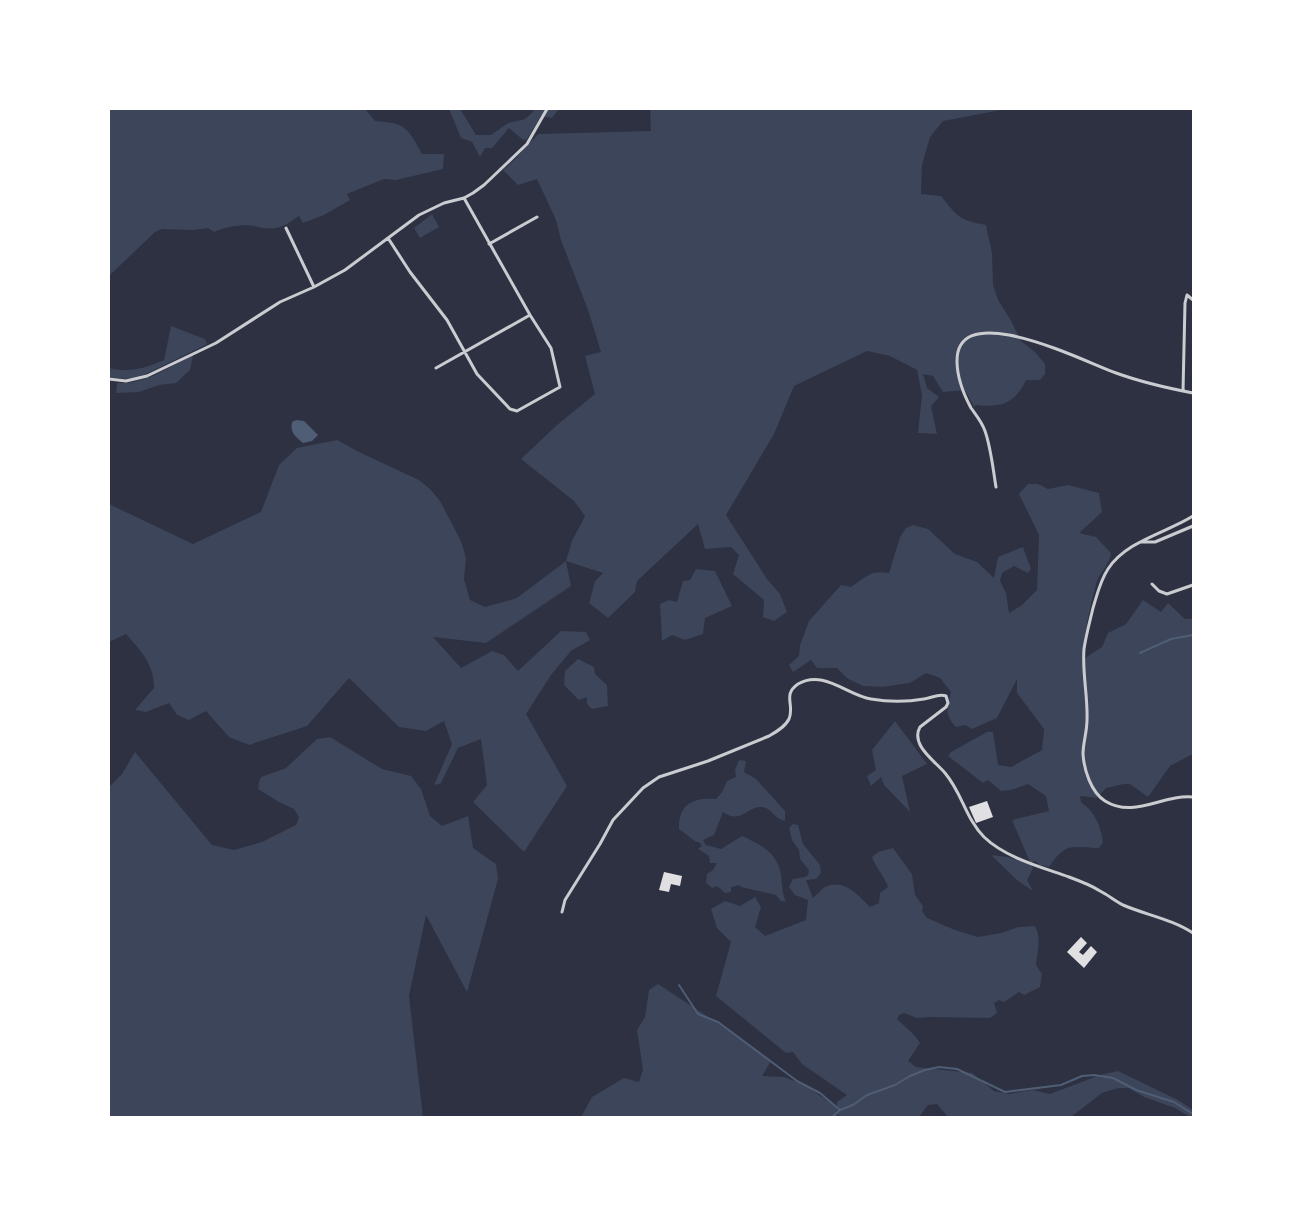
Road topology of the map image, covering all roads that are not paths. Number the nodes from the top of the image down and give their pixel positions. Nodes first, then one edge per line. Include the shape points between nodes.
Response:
1 (547, 109) edge
2 (464, 198) junction
3 (537, 217) dead end
4 (286, 228) dead end
5 (388, 238) junction
6 (489, 244) junction
7 (314, 287) junction
8 (1193, 300) edge
9 (530, 315) junction
10 (464, 352) junction
11 (436, 368) dead end
12 (109, 379) edge
13 (1182, 391) junction
14 (1193, 392) edge
15 (996, 487) dead end
16 (1193, 516) edge
17 (1193, 526) edge
18 (1140, 542) junction
19 (1152, 584) dead end
20 (1193, 585) edge
21 (1193, 797) edge
22 (562, 912) dead end
23 (1193, 933) edge

1 - 2 street via 527,144 484,185
2 - 5 street via 419,215
2 - 6 street
3 - 6 street
4 - 7 street
5 - 7 street via 345,270
5 - 10 street via 447,320
6 - 9 street
7 - 12 street via 280,302 228,336 157,372 126,381
8 - 13 street via 1187,295
9 - 10 street
9 - 10 street via 552,350 560,387 544,396 517,411 510,410 477,374
10 - 11 street
13 - 14 street
13 - 15 street via 1118,374 1020,337 984,333 968,337 958,349 958,370 963,390 985,431
16 - 18 street
17 - 18 street via 1155,542
18 - 21 street via 1113,562 1103,578 1086,637 1087,722 1083,754 1086,772 1098,795 1121,807
19 - 20 street via 1168,594
22 - 23 street via 565,900 613,820 643,788 659,776 708,761 777,731 790,716 789,696 792,690 813,679 873,700 910,701 946,696 946,706 920,727 918,741 957,789 975,828 984,837 1019,859 1084,883 1121,904 1168,920

